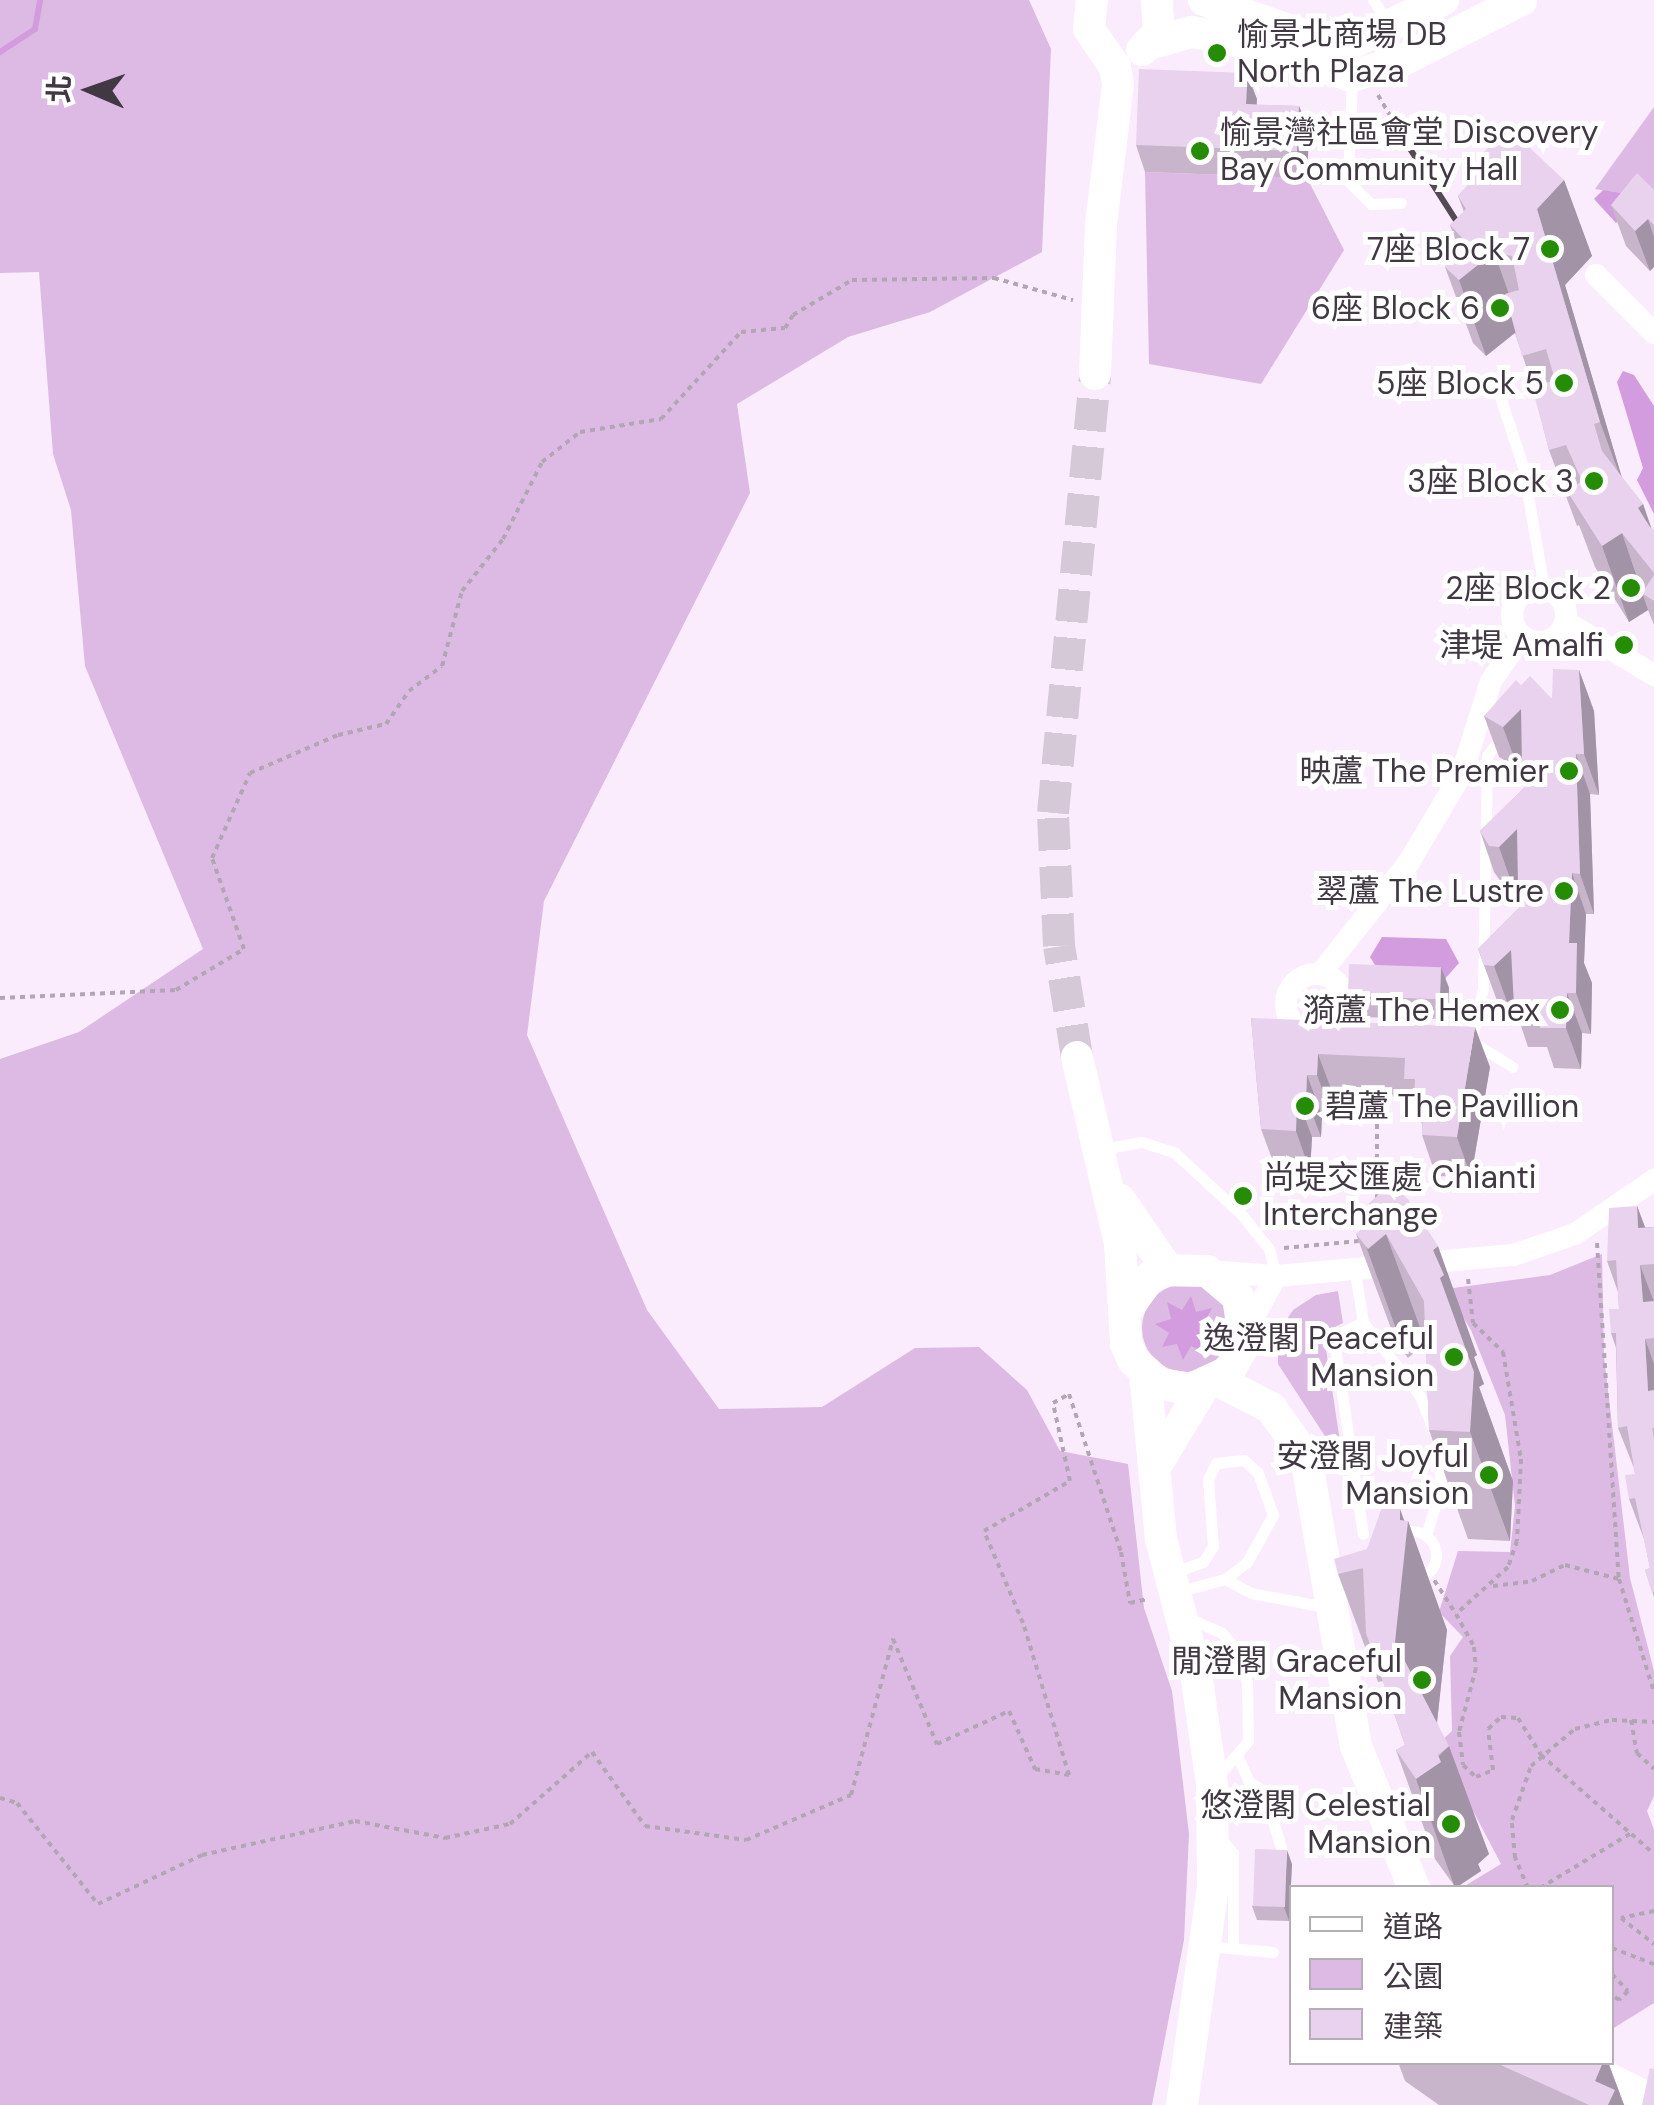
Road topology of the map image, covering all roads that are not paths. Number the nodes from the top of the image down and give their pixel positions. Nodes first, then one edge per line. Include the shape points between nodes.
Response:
1 (1092, 0) edge
2 (1157, 0) edge
3 (1204, 0) edge
4 (1442, 0) edge
5 (1521, 0) edge
6 (1382, 13) edge
7 (1452, 33) junction
8 (1317, 40) junction
9 (1100, 46) junction
10 (1144, 48) junction
11 (1359, 75) junction
12 (1118, 84) junction
13 (1401, 203) dead end
14 (1596, 274) dead end
15 (1654, 332) edge
16 (1096, 374) tunnel mouth
17 (1499, 394) dead end
18 (1544, 588) junction
19 (1566, 622) junction
20 (1522, 636) junction
21 (1654, 675) edge
22 (1522, 716) edge
23 (1320, 974) junction
24 (1454, 1038) edge
25 (1472, 1041) junction
26 (1077, 1056) tunnel mouth
27 (1514, 1066) dead end
28 (1098, 1150) junction
29 (1653, 1183) edge
30 (1354, 1266) junction
31 (1168, 1270) junction
32 (1207, 1270) junction
33 (1276, 1276) junction
34 (1128, 1308) junction
35 (1362, 1322) junction
36 (1246, 1336) junction
37 (1145, 1374) junction
38 (1211, 1383) junction
39 (1271, 1408) junction
40 (1156, 1466) junction
41 (1362, 1534) dead end
42 (1426, 1535) junction
43 (1225, 1579) junction
44 (1177, 1594) junction
45 (1330, 1608) junction
46 (1237, 1755) junction
47 (1212, 1784) junction
48 (1282, 1851) edge
49 (1413, 1885) edge
50 (1220, 1947) junction
51 (1273, 1952) dead end
52 (1581, 2065) edge
53 (1654, 2102) edge
54 (1182, 2105) edge

1 - 9 street via 1088,22
2 - 10 street via 1162,18
3 - 8 street
4 - 6 street
5 - 7 street
6 - 7 street via 1412,42
6 - 8 street via 1349,44
7 - 11 street
8 - 11 street via 1348,58
9 - 10 street
9 - 12 street
10 - 11 street via 1190,32
10 - 12 street
11 - 13 lane via 1348,181 1371,204
12 - 16 street
14 - 15 street
17 - 18 lane via 1523,467
18 - 19 street via 1560,596
18 - 20 street via 1526,591 1514,604 1513,621
19 - 20 street via 1547,642
19 - 21 street
20 - 23 street via 1491,681 1462,772 1409,862
22 - 25 lane via 1487,756 1483,988
23 - 23 street via 1293,983 1286,1011 1305,1032 1322,1034 1347,1027 1343,990
24 - 25 lane
25 - 27 lane
26 - 28 street
28 - 31 street via 1134,1226
28 - 33 lane via 1142,1142 1176,1152 1242,1215 1269,1249
28 - 34 street
29 - 30 street via 1544,1248
30 - 33 street
30 - 35 lane
31 - 32 street
31 - 34 street via 1150,1278
32 - 33 street
32 - 36 street via 1238,1297
33 - 36 street
34 - 37 street via 1126,1344
35 - 41 lane via 1339,1334 1335,1347
35 - 42 lane via 1420,1396 1430,1422 1441,1487
36 - 38 street
36 - 39 street
37 - 38 street via 1176,1389
37 - 40 street
38 - 39 street
38 - 40 street
39 - 45 street via 1306,1457
40 - 44 street via 1158,1522
42 - 42 lane via 1404,1532 1388,1557 1408,1579 1429,1572 1436,1557
43 - 44 lane
43 - 44 lane via 1247,1562 1273,1515 1258,1473 1244,1460 1228,1458 1216,1463 1208,1480 1213,1546
43 - 45 lane via 1251,1593
44 - 46 lane via 1237,1650 1253,1720
44 - 47 street
45 - 49 street via 1356,1746
46 - 47 lane
46 - 48 lane via 1249,1782 1264,1792
47 - 50 street
50 - 51 lane
50 - 54 street
52 - 53 street

